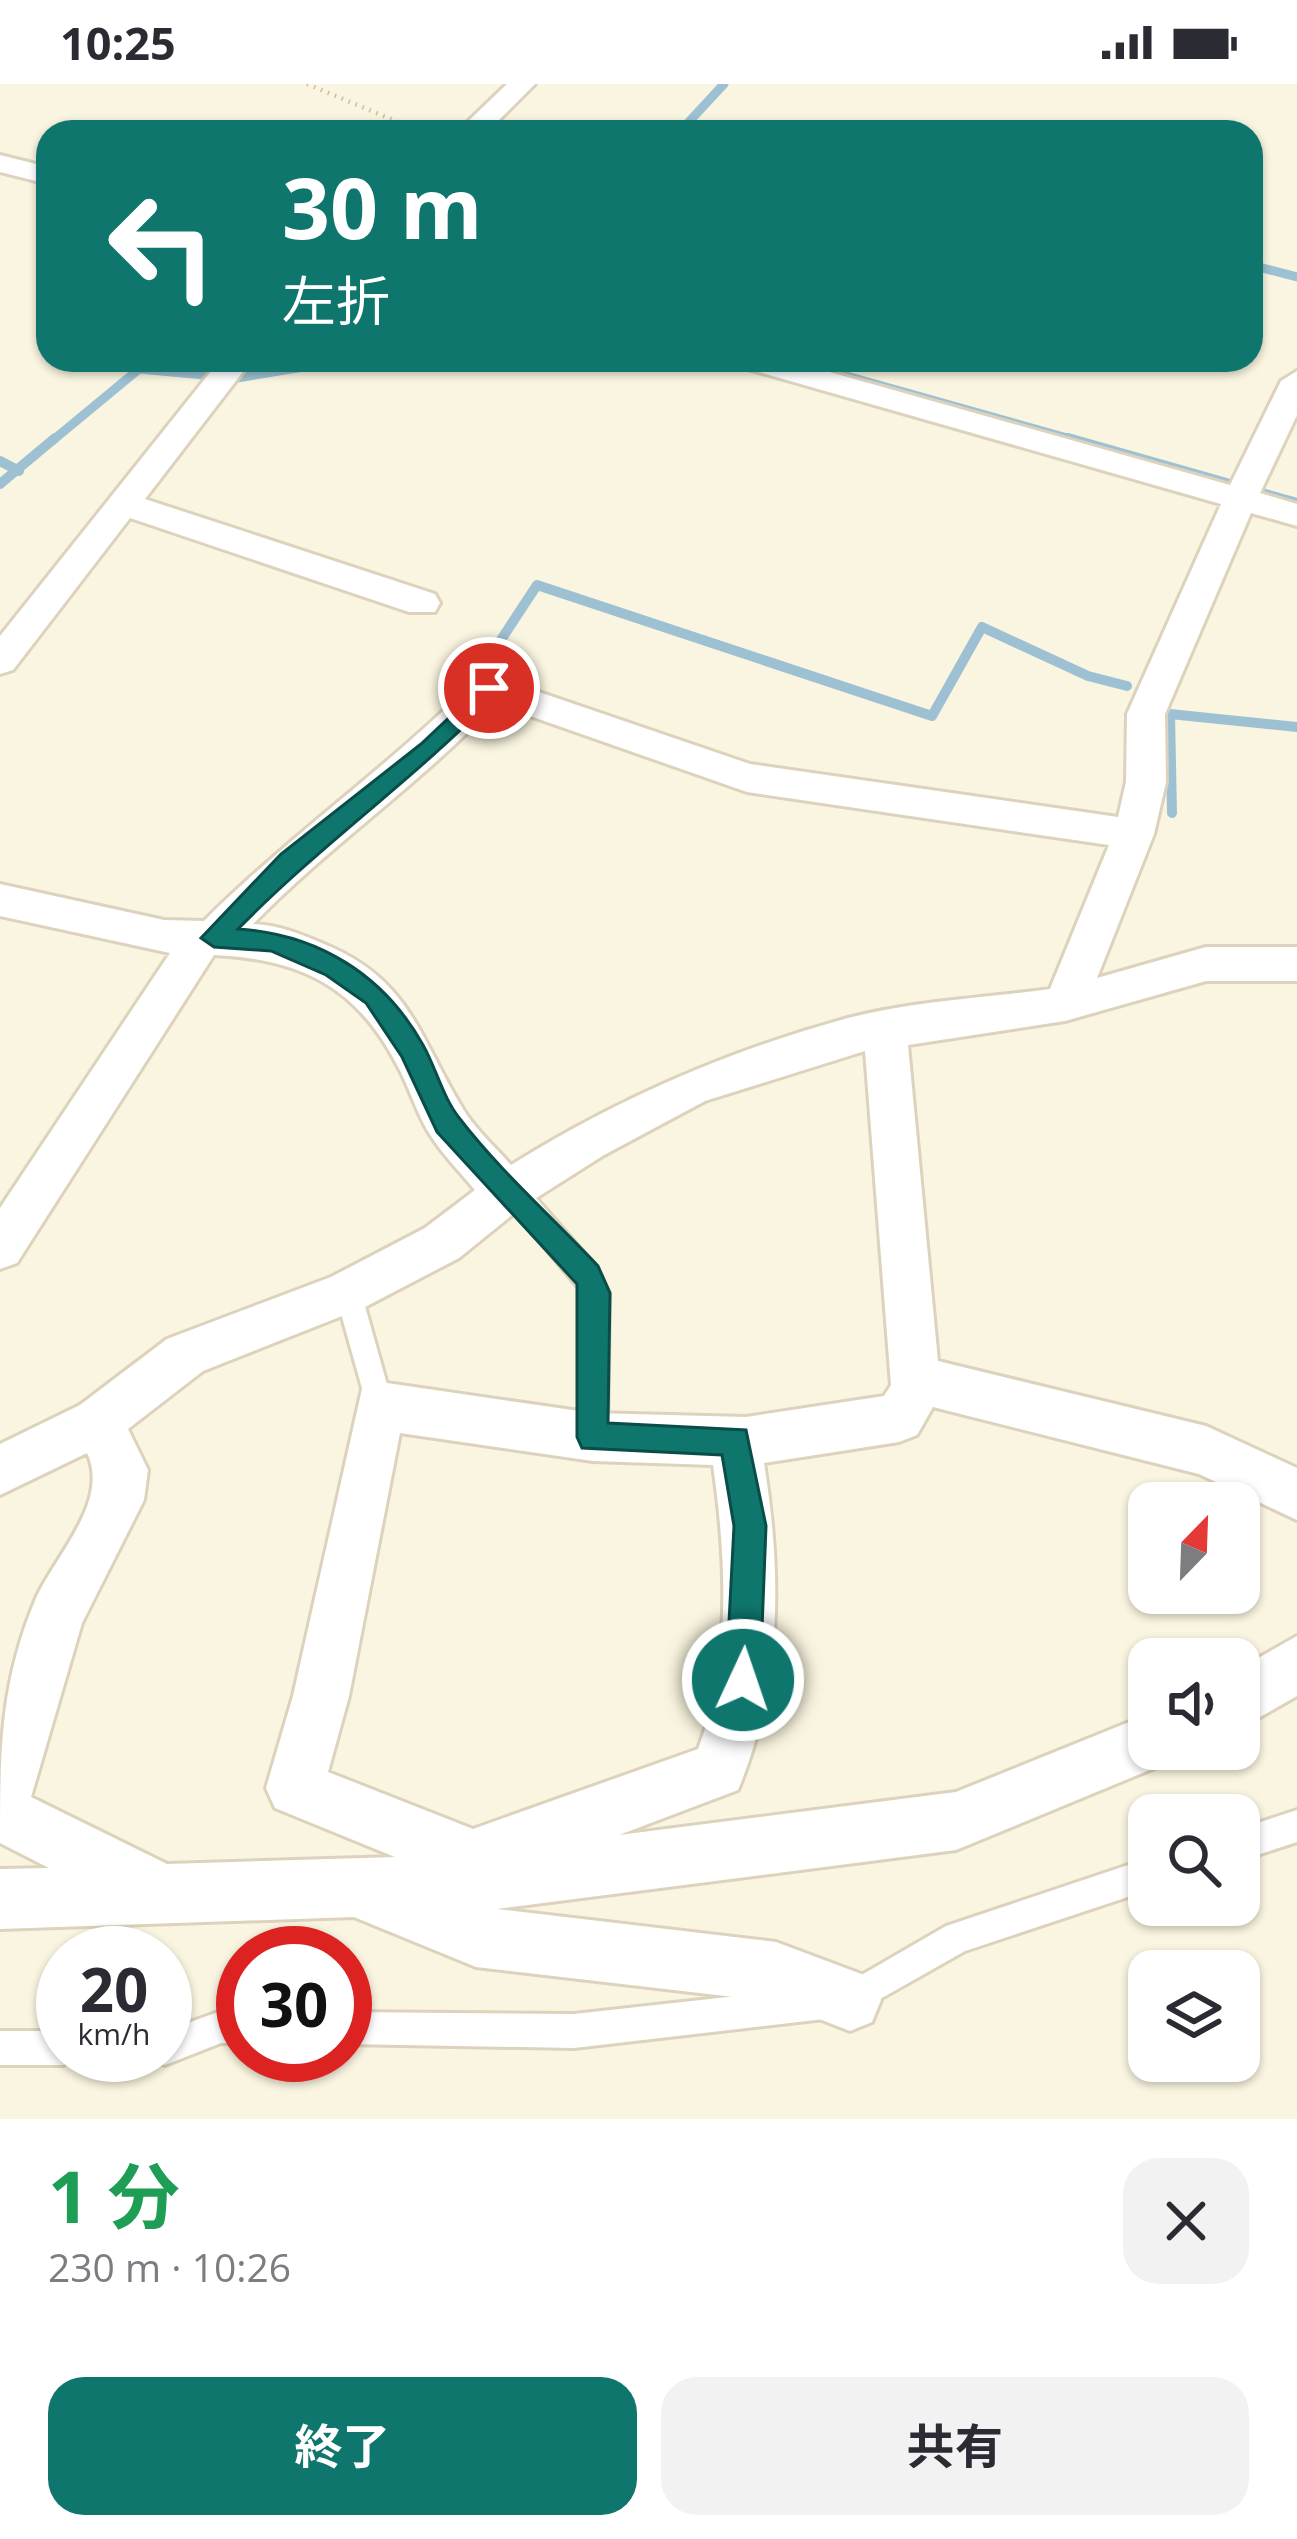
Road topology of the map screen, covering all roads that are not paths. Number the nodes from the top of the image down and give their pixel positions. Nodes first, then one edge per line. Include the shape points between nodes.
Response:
1 (523, 84) edge
2 (484, 120) edge
3 (0, 163) edge
4 (36, 173) edge
5 (227, 372) edge
6 (794, 372) edge
7 (1297, 381) edge
8 (1243, 500) junction
9 (123, 503) junction
10 (1297, 515) edge
11 (422, 603) dead end
12 (0, 661) edge
13 (1134, 835) junction
14 (0, 900) edge
15 (208, 937) junction
16 (1297, 964) edge
17 (1065, 1004) junction
18 (885, 1030) junction
19 (510, 1191) junction
20 (0, 1248) edge
21 (348, 1292) junction
22 (915, 1379) junction
23 (380, 1406) junction
24 (98, 1422) junction
25 (593, 1437) junction
26 (735, 1441) junction
27 (0, 1470) edge
28 (1297, 1495) edge
29 (1297, 1664) edge
30 (1260, 1688) edge
31 (1128, 1751) edge
32 (0, 1808) edge
33 (1297, 1826) edge
34 (1260, 1838) edge
35 (497, 1867) junction
36 (1128, 1881) edge
37 (352, 1888) junction
38 (163, 1894) junction
39 (0, 1899) edge
40 (850, 2000) junction
41 (372, 2028) edge
42 (0, 2048) edge
43 (36, 2048) edge

1 - 2 street
3 - 4 street
5 - 9 street
6 - 8 street
7 - 8 street
8 - 10 street
8 - 13 street via 1146,714 1146,782
9 - 11 street
9 - 12 street
13 - 15 street via 747,778 489,688 429,750
13 - 17 street
14 - 15 street via 164,936
15 - 19 street via 273,941 375,996 413,1051 447,1124
15 - 20 street
16 - 17 street via 1206,964
17 - 18 street
18 - 19 street via 692,1088
18 - 22 street
19 - 21 street via 442,1243
19 - 25 lane via 596,1293
21 - 23 lane
21 - 24 street via 185,1354
22 - 26 street via 899,1418
22 - 28 street via 1206,1451
23 - 25 street
23 - 35 street via 295,1788
24 - 27 street
24 - 32 street via 122,1470 118,1500 57,1614
25 - 26 street
26 - 35 street via 750,1526 743,1680 718,1770
29 - 30 street
31 - 35 street via 956,1821
32 - 38 street
33 - 34 lane
35 - 37 street
36 - 40 lane via 957,1937
37 - 38 street
37 - 40 street via 476,1937 776,1972
38 - 39 street
40 - 41 lane via 574,2031
42 - 43 lane

